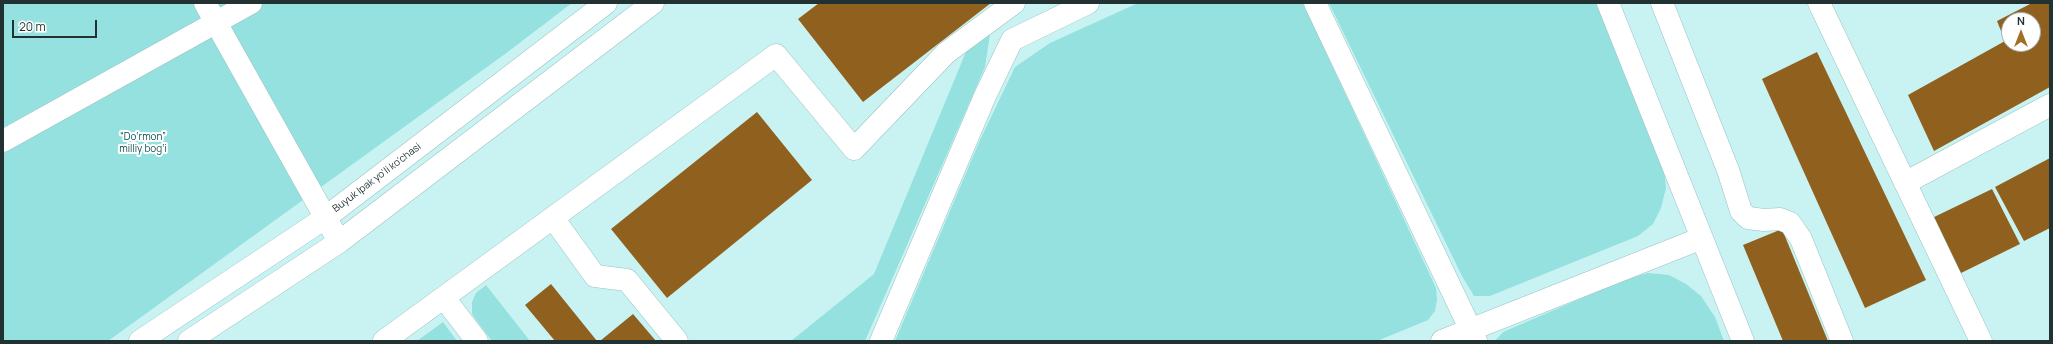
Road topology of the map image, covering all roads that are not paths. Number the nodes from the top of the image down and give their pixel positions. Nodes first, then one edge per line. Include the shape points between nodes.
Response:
1 (205, 3) edge
2 (251, 3) edge
3 (606, 3) edge
4 (653, 3) edge
5 (1014, 3) edge
6 (1088, 3) edge
7 (1315, 3) edge
8 (1608, 3) edge
9 (1662, 3) edge
10 (1819, 3) edge
11 (218, 23) junction
12 (2050, 105) edge
13 (3, 141) edge
14 (1905, 183) junction
15 (325, 218) junction
16 (553, 218) junction
17 (1702, 238) junction
18 (339, 242) junction
19 (444, 298) junction
20 (1473, 335) edge
21 (140, 341) edge
22 (189, 341) edge
23 (384, 341) edge
24 (477, 341) edge
25 (677, 341) edge
26 (881, 341) edge
27 (1442, 341) edge
28 (1743, 341) edge
29 (1842, 341) edge
30 (1981, 341) edge

1 - 11 street
2 - 11 street
3 - 15 street, Buyuk Ipak yo'li ko'chasi
4 - 18 street
5 - 16 street via 946,53 854,148 776,55
6 - 26 street via 1012,40 985,96
7 - 20 street
8 - 17 street
9 - 29 street via 1728,170 1741,211 1748,218 1780,219 1790,223 1801,239
10 - 14 street
11 - 13 street
11 - 15 street
12 - 14 street
14 - 30 street
15 - 18 street
15 - 21 street, Buyuk Ipak yo'li ko'chasi
16 - 19 street
16 - 25 street via 595,276 627,280
17 - 20 street
17 - 28 street
18 - 22 street
19 - 23 street
19 - 24 street
20 - 27 street

